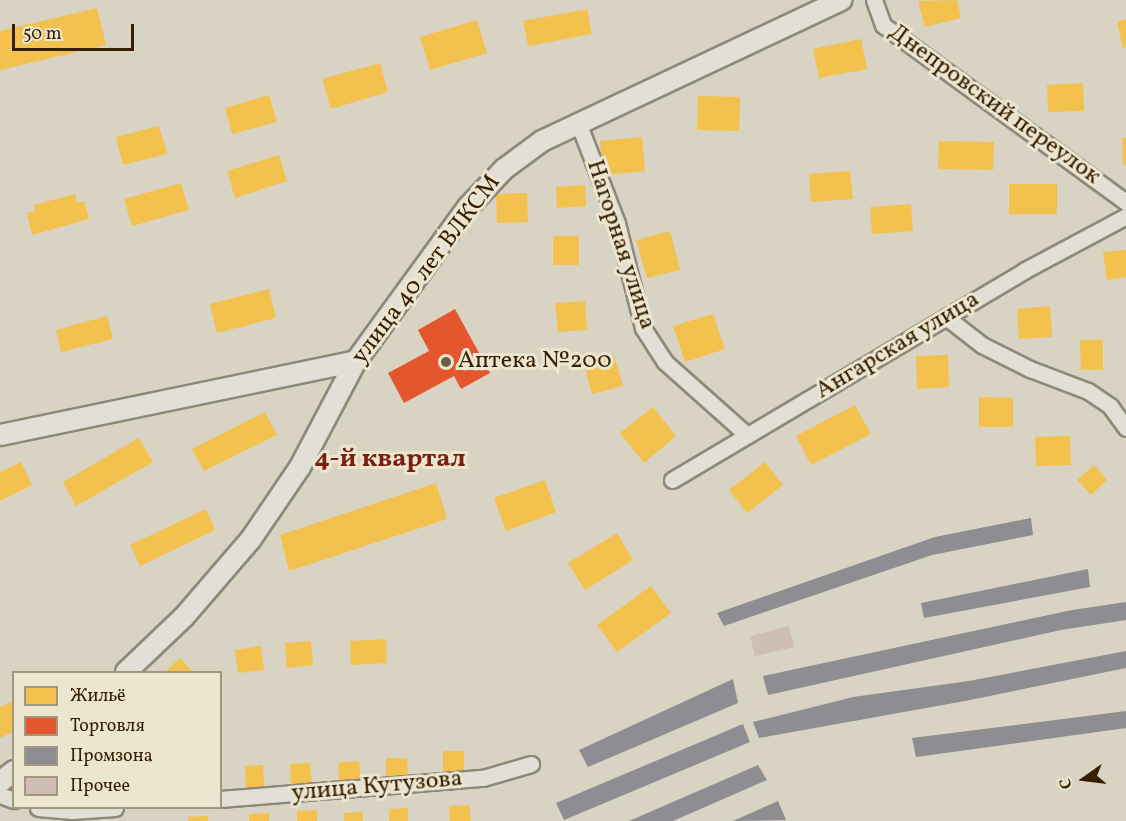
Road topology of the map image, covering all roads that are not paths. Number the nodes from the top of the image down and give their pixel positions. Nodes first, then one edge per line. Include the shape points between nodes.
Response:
1 (841, 0) edge
2 (874, 0) edge
3 (579, 125) junction
4 (1126, 202) edge
5 (1126, 216) edge
6 (946, 317) junction
7 (356, 361) junction
8 (1126, 428) edge
9 (0, 435) edge
10 (747, 435) junction
11 (672, 480) dead end
12 (127, 671) edge
13 (531, 764) dead end
14 (12, 773) edge
15 (0, 782) edge
16 (222, 799) edge
17 (55, 809) edge
18 (94, 809) edge

1 - 3 street, улица 40 лет ВЛКСМ
2 - 4 street, Днепровский переулок via 883,25
3 - 7 street, улица 40 лет ВЛКСМ via 542,141 504,169 468,207
3 - 10 street, Нагорная улица via 617,223 643,328 665,362
5 - 6 street, Ангарская улица
6 - 8 street via 982,345 1029,369 1088,391 1110,406
6 - 10 street, Ангарская улица
7 - 9 street
7 - 12 street, улица 40 лет ВЛКСМ via 300,466 251,540 183,618
10 - 11 street, Ангарская улица
13 - 16 street, улица Кутузова via 483,778
14 - 15 street
17 - 18 street

